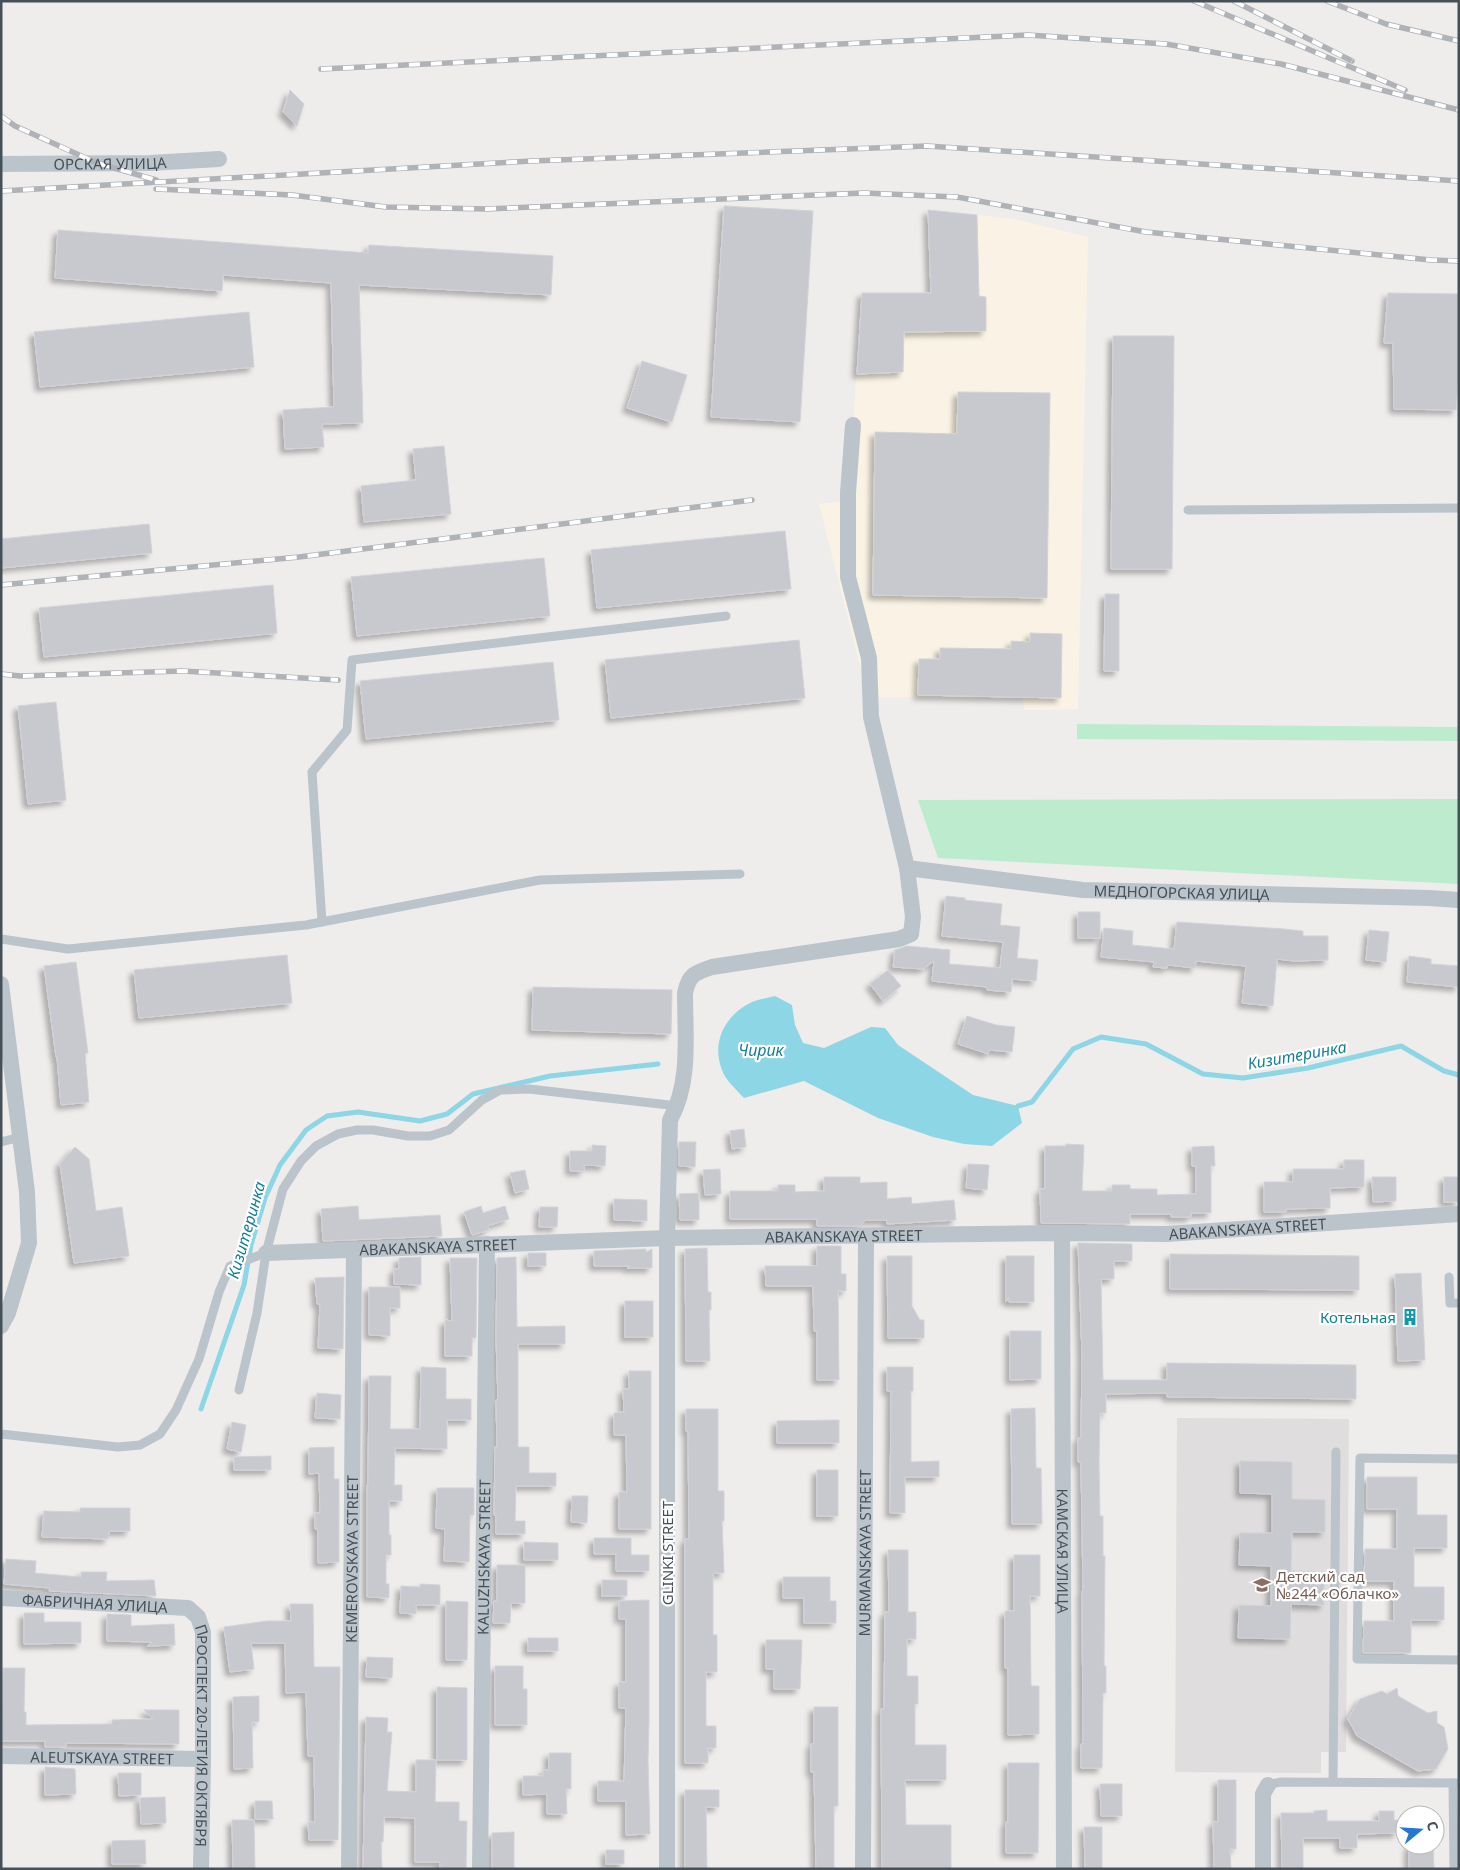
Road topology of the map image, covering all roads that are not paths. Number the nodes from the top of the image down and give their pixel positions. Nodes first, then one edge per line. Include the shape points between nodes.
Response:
1 (219, 159) dead end
2 (1, 164) edge
3 (853, 425) dead end
4 (1459, 508) edge
5 (1188, 510) dead end
6 (726, 616) dead end
7 (907, 868) junction
8 (740, 874) dead end
9 (1459, 900) edge
10 (322, 922) junction
11 (1, 939) edge
12 (1, 984) edge
13 (678, 1106) junction
14 (21, 1136) junction
15 (1, 1142) edge
16 (1459, 1214) edge
17 (1062, 1233) junction
18 (866, 1237) junction
19 (667, 1238) junction
20 (487, 1244) junction
21 (354, 1250) junction
22 (266, 1253) junction
23 (1449, 1277) dead end
24 (1459, 1303) edge
25 (1, 1326) edge
26 (239, 1390) dead end
27 (1, 1434) edge
28 (1336, 1452) dead end
29 (1459, 1459) edge
30 (1, 1598) edge
31 (188, 1608) joint
32 (1459, 1660) edge
33 (1, 1756) edge
34 (203, 1759) junction
35 (1333, 1782) junction
36 (1456, 1783) edge
37 (1268, 1785) joint
38 (201, 1869) edge
39 (350, 1869) edge
40 (480, 1869) edge
41 (667, 1869) edge
42 (863, 1869) edge
43 (1064, 1869) edge
44 (1263, 1869) edge
45 (1454, 1869) edge

1 - 2 street, ОРСКАЯ УЛИЦА
3 - 7 street via 848,493 848,578 868,658 871,718
4 - 5 lane
6 - 10 lane via 352,660 347,730 312,772
7 - 9 street, МЕДНОГОРСКАЯ УЛИЦА via 1083,890
7 - 13 street, GLINKI STREET via 913,917 911,934 899,940 712,967 693,974 685,993 684,1079
8 - 10 lane via 540,880
10 - 11 lane via 68,949
12 - 14 street
13 - 19 street, GLINKI STREET via 670,1120
13 - 22 lane via 529,1089 500,1090 482,1100 449,1130 430,1136 373,1130 338,1134 316,1146 283,1189
14 - 15 lane
14 - 25 street via 29,1243
16 - 17 street, ABAKANSKAYA STREET via 1167,1234
17 - 18 street, ABAKANSKAYA STREET
17 - 43 street, КАМСКАЯ УЛИЦА
18 - 19 street, ABAKANSKAYA STREET
18 - 42 street, MURMANSKAYA STREET
19 - 20 street, ABAKANSKAYA STREET
19 - 41 street, GLINKI STREET
20 - 21 street, ABAKANSKAYA STREET
20 - 40 street, KALUZHSKAYA STREET
21 - 22 street, ABAKANSKAYA STREET
21 - 39 street, KEMEROVSKAYA STREET
22 - 26 lane via 257,1313
22 - 27 lane, ABAKANSKAYA STREET via 230,1266 199,1359 176,1410 160,1434 140,1445 118,1447
23 - 24 lane via 1450,1303
28 - 35 lane
29 - 32 lane via 1360,1458 1357,1659
30 - 31 street, ФАБРИЧНАЯ УЛИЦА
31 - 34 street, ПРОСПЕКТ 20-ЛЕТИЯ ОКТЯБРЯ via 198,1617 203,1632
33 - 34 street, ALEUTSKAYA STREET
34 - 38 street, ПРОСПЕКТ 20-ЛЕТИЯ ОКТЯБРЯ
35 - 36 lane
35 - 37 lane via 1277,1782
36 - 45 lane
37 - 44 street via 1264,1794

